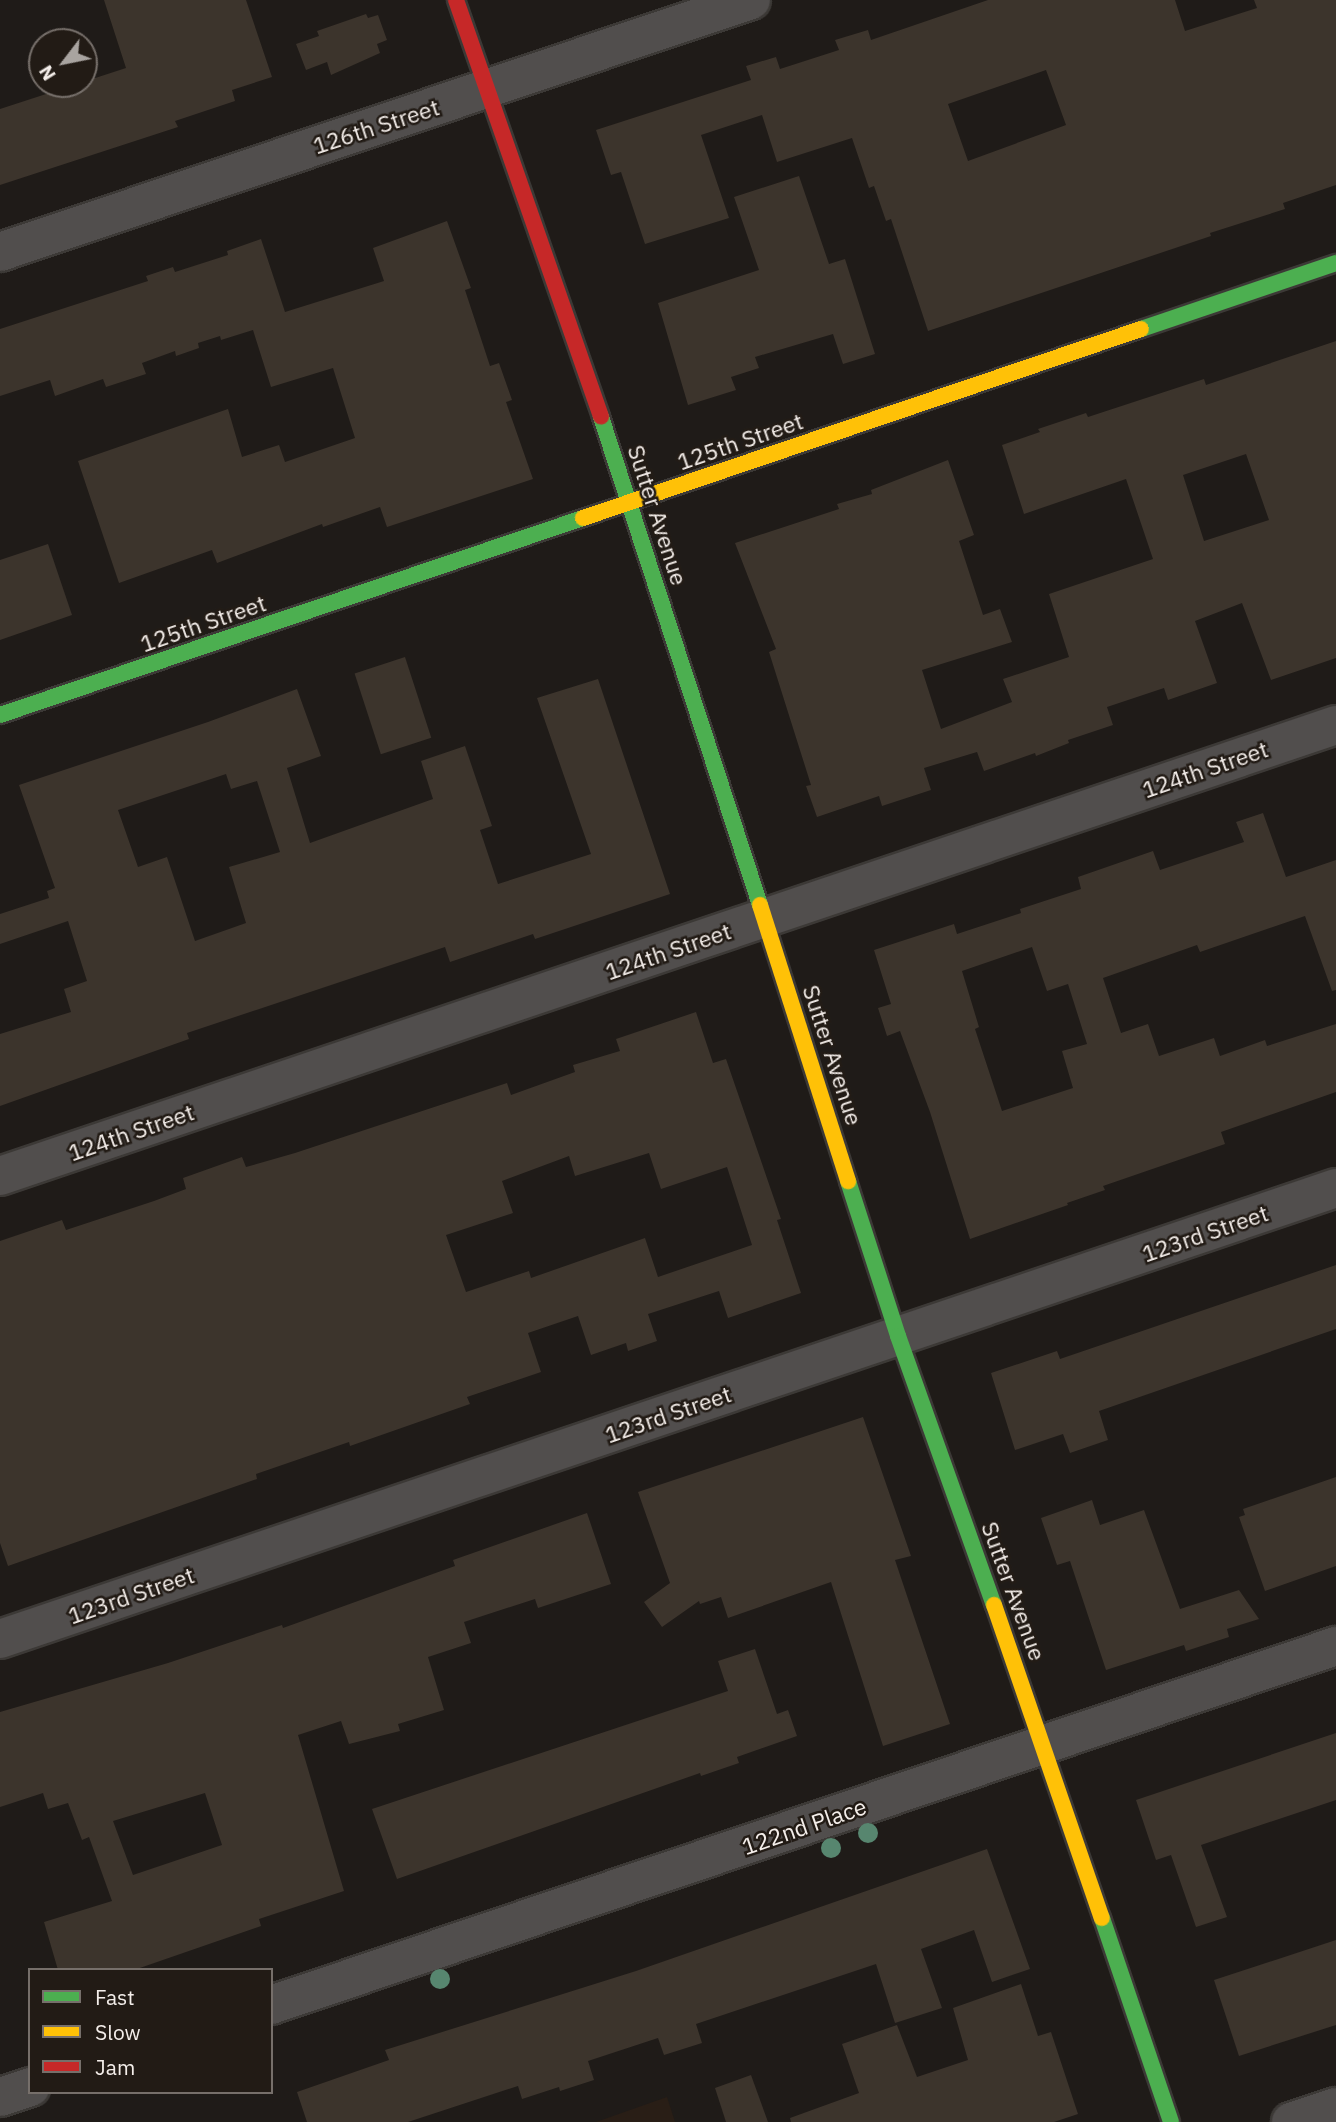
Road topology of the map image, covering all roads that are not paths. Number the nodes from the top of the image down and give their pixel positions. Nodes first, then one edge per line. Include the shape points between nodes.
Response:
1 (456, 0) edge
2 (751, 0) edge
3 (486, 89) junction
4 (0, 252) edge
5 (1336, 263) edge
6 (631, 502) junction
7 (0, 715) edge
8 (1336, 725) edge
9 (765, 918) junction
10 (0, 1176) edge
11 (1336, 1188) edge
12 (898, 1336) junction
13 (0, 1639) edge
14 (1336, 1646) edge
15 (1044, 1744) junction
16 (273, 2005) edge
17 (28, 2088) edge
18 (0, 2097) edge
19 (1336, 2107) edge
20 (1171, 2122) edge
21 (1291, 2122) edge

1 - 3 street, Sutter Avenue
2 - 3 street, 126th Street
3 - 4 street, 126th Street
3 - 6 street, Sutter Avenue
5 - 6 street, 125th Street
6 - 7 street, 125th Street
6 - 9 street, Sutter Avenue
8 - 9 street, 124th Street
9 - 10 street, 124th Street
9 - 12 street, Sutter Avenue
11 - 12 street, 123rd Street
12 - 13 street, 123rd Street
12 - 15 street, Sutter Avenue
14 - 15 street, 122nd Place
15 - 16 street, 122nd Place
15 - 20 street, Sutter Avenue
17 - 18 street
19 - 21 street

